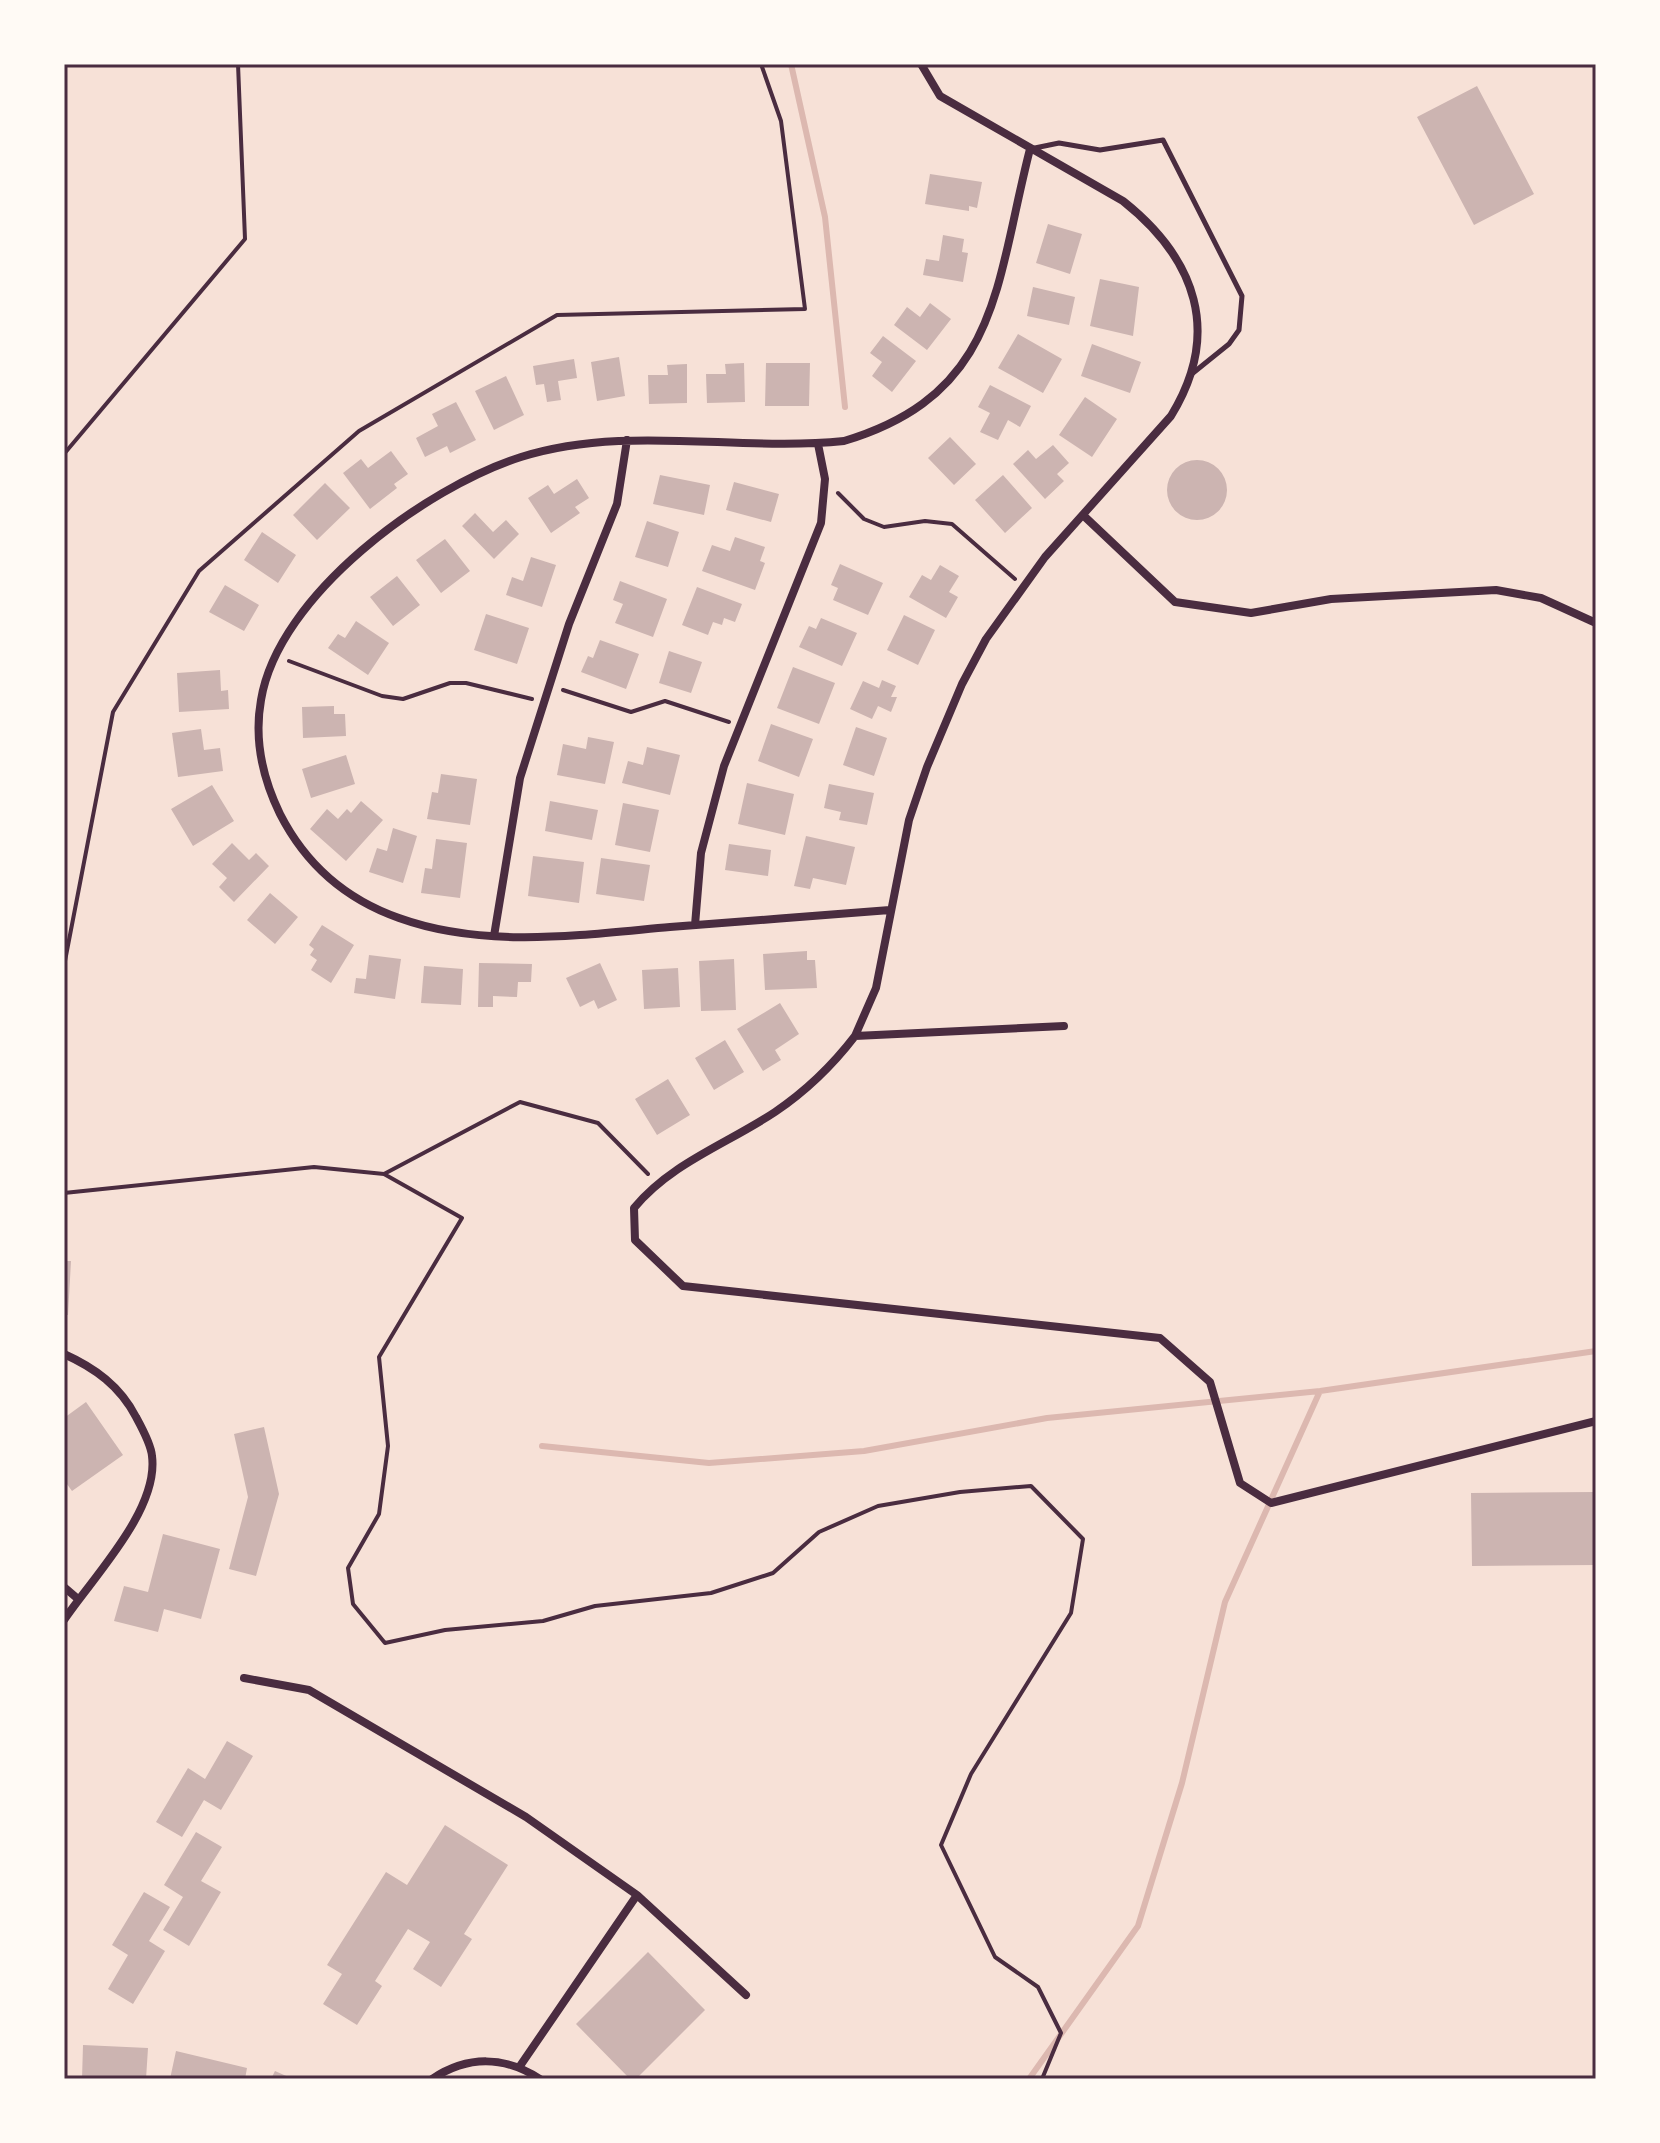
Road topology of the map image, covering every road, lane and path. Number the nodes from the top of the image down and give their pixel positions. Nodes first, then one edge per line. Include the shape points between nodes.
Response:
1 (238, 64) edge
2 (761, 64) edge
3 (921, 64) edge
4 (1030, 149) junction
5 (1193, 373) junction
6 (627, 440) junction
7 (818, 444) junction
8 (64, 454) edge
9 (825, 479) junction
10 (1084, 516) junction
11 (1023, 586) junction
12 (1596, 623) edge
13 (277, 656) junction
14 (548, 684) junction
15 (543, 702) junction
16 (739, 725) junction
17 (890, 910) junction
18 (695, 925) junction
19 (494, 936) junction
20 (65, 955) edge
21 (64, 966) edge
22 (1064, 1026) dead end
23 (855, 1036) junction
24 (384, 1174) junction
25 (655, 1182) junction
26 (64, 1193) edge
27 (64, 1354) edge
28 (1596, 1421) edge
29 (64, 1587) edge
30 (78, 1599) junction
31 (64, 1620) edge
32 (244, 1678) dead end
33 (637, 1895) junction
34 (746, 1995) dead end
35 (520, 2066) junction
36 (432, 2079) edge
37 (540, 2079) edge
38 (1042, 2079) edge

1 - 8 path via 245,239
2 - 20 path via 781,121 805,309 557,315 359,431 210,561 113,712
3 - 4 street via 940,96
4 - 5 street via 1123,201 1169,244 1184,270 1193,303 1198,342
4 - 5 lane via 1059,143 1100,150 1163,140 1242,296 1239,330
4 - 7 street via 985,330 955,377 935,398 880,430
5 - 10 street via 1171,416
6 - 7 street
6 - 13 street via 522,457 482,472 407,515 367,545 310,604
6 - 14 street via 617,504
7 - 9 street
9 - 11 path via 874,524 952,524
9 - 16 street via 813,549
10 - 11 street
10 - 12 street via 1175,602 1251,613 1331,599 1496,590 1541,598
11 - 17 street via 986,639 944,724 909,820
13 - 15 path via 382,696 403,699 466,683
13 - 19 street via 261,697 260,750 275,804 307,857 333,884 365,904 425,926
14 - 15 street
14 - 16 path via 631,712 665,701
15 - 19 street via 520,778
16 - 18 street via 707,826
17 - 18 street
17 - 23 street via 876,988
18 - 19 street
20 - 21 path
22 - 23 street
23 - 25 street via 834,1063 775,1113
24 - 25 path via 520,1102 598,1123
24 - 26 path via 314,1167
24 - 38 path via 462,1218 379,1357 388,1446 379,1514 348,1568 353,1604 385,1643 445,1630 543,1621 595,1606 711,1593 773,1573 819,1532 878,1506 960,1492 1031,1486 1083,1539 1071,1613 971,1774 941,1845 995,1957 1038,1987 1061,2033
25 - 28 street via 634,1208 635,1240 683,1286 1160,1338 1210,1382 1240,1483 1271,1503
27 - 30 street via 111,1383 129,1404 152,1455 151,1487 134,1522
29 - 30 street
30 - 31 street
32 - 33 street via 309,1690 526,1817
33 - 34 street
33 - 35 street
35 - 36 street via 488,2059 447,2069
35 - 37 street

